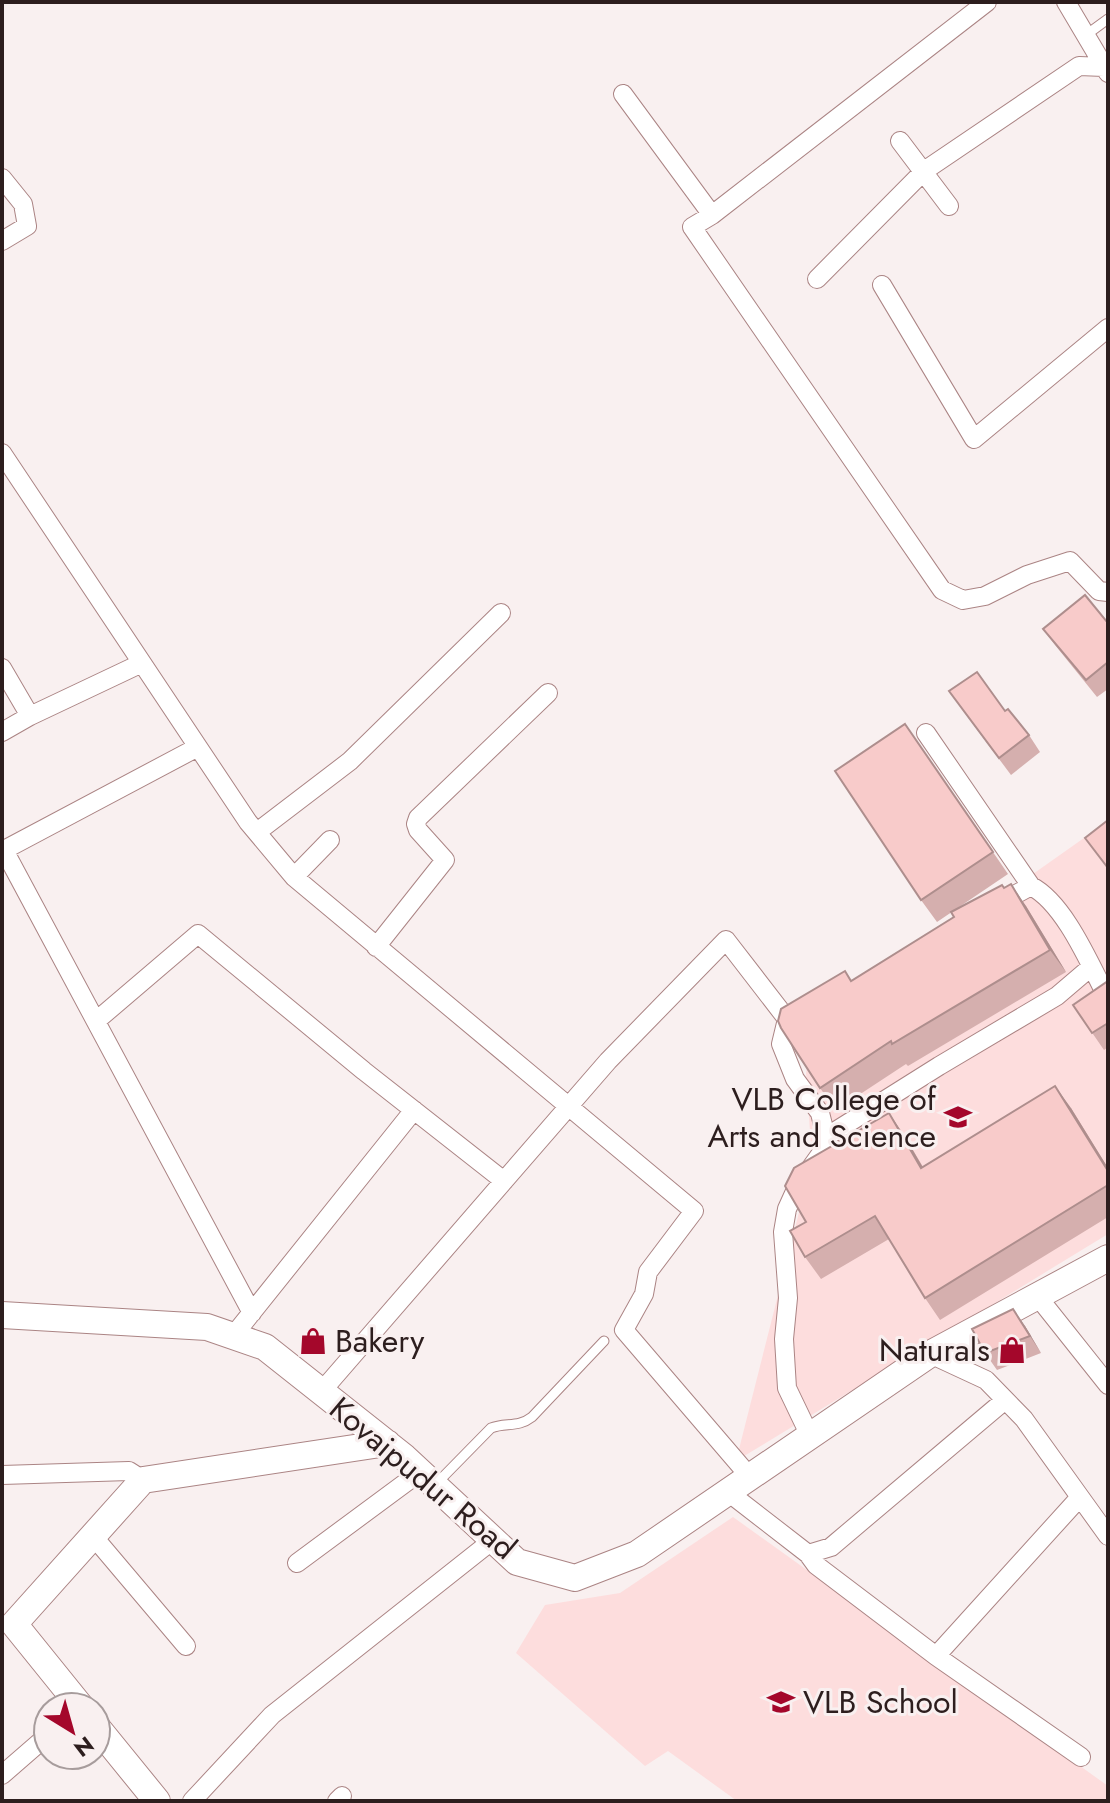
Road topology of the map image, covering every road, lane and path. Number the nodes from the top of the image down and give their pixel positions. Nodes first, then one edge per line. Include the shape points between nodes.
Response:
1 (987, 2) edge
2 (1066, 2) edge
3 (1108, 19) edge
4 (1089, 41) junction
5 (1079, 66) junction
6 (1106, 70) edge
7 (623, 94) dead end
8 (900, 141) dead end
9 (924, 171) junction
10 (2, 178) edge
11 (949, 206) dead end
12 (712, 215) junction
13 (2, 241) edge
14 (817, 279) dead end
15 (882, 285) dead end
16 (1108, 328) edge
17 (2, 453) edge
18 (1108, 592) edge
19 (501, 613) dead end
20 (142, 663) junction
21 (2, 668) edge
22 (548, 693) dead end
23 (30, 716) junction
24 (2, 732) edge
25 (926, 733) dead end
26 (198, 747) junction
27 (257, 832) junction
28 (330, 840) dead end
29 (294, 877) junction
30 (10, 878) edge
31 (1031, 886) junction
32 (978, 915) edge
33 (376, 947) junction
34 (1091, 967) junction
35 (1106, 995) edge
36 (816, 1004) edge
37 (787, 1019) junction
38 (96, 1021) junction
39 (567, 1108) junction
40 (414, 1110) junction
41 (826, 1137) junction
42 (504, 1181) junction
43 (1108, 1258) edge
44 (1038, 1297) junction
45 (4, 1312) edge
46 (252, 1313) junction
47 (233, 1336) junction
48 (604, 1341) dead end
49 (930, 1354) junction
50 (1108, 1385) edge
51 (321, 1392) junction
52 (1005, 1400) junction
53 (810, 1436) junction
54 (387, 1443) junction
55 (2, 1475) edge
56 (750, 1477) junction
57 (428, 1479) junction
58 (143, 1480) junction
59 (728, 1492) junction
60 (1080, 1497) junction
61 (93, 1536) junction
62 (1108, 1536) edge
63 (493, 1540) junction
64 (808, 1554) junction
65 (297, 1563) dead end
66 (186, 1646) dead end
67 (936, 1656) junction
68 (68, 1691) edge
69 (112, 1746) edge
70 (32, 1749) edge
71 (1081, 1757) dead end
72 (2, 1775) edge
73 (157, 1801) edge
74 (192, 1801) edge

1 - 12 street
2 - 4 street
3 - 4 lane
4 - 5 street
4 - 6 street
5 - 6 street
5 - 9 street
7 - 12 street
8 - 9 street
9 - 11 street
9 - 14 street
10 - 13 street via 23,204 27,226
12 - 18 street via 692,227 942,590 963,600 985,596 1070,561 1099,591
15 - 16 street via 974,439
17 - 20 street
19 - 27 street via 350,761
20 - 23 street
20 - 26 street
21 - 23 street
22 - 33 street via 418,818 418,830 445,860
23 - 24 street
25 - 31 street
26 - 27 street
26 - 30 street via 4,850
27 - 29 street
28 - 29 street
29 - 33 street
30 - 38 street
31 - 32 street
31 - 34 street via 1045,893 1058,910
33 - 39 street
34 - 35 street
34 - 41 street via 1057,996
36 - 37 street
37 - 39 street via 726,940
37 - 41 street via 781,1044 795,1079 820,1113
38 - 40 street via 198,934
38 - 46 street
39 - 42 street
39 - 56 street via 694,1211 648,1272 644,1294 624,1330
40 - 42 street
40 - 46 street
41 - 53 street via 792,1198 783,1232 787,1388
42 - 51 street
43 - 44 main road, Kovaipudur Road
44 - 49 main road, Kovaipudur Road
44 - 50 street
45 - 47 main road, Kovaipudur Road via 207,1327
46 - 47 street
47 - 51 main road, Kovaipudur Road via 265,1347
48 - 57 lane via 532,1417 491,1428
49 - 52 street via 986,1380
49 - 53 main road, Kovaipudur Road
51 - 54 main road, Kovaipudur Road
52 - 60 street
52 - 64 street via 831,1547
53 - 56 main road, Kovaipudur Road
54 - 57 main road, Kovaipudur Road
54 - 58 main road
55 - 58 street via 129,1471
56 - 59 main road, Kovaipudur Road
57 - 63 main road, Kovaipudur Road
57 - 65 street
58 - 61 main road
59 - 63 main road, Kovaipudur Road via 637,1554 575,1578 517,1562
59 - 64 street
60 - 62 street
60 - 67 street
61 - 66 street
61 - 68 main road via 14,1624
63 - 74 street via 272,1715
64 - 67 street
67 - 71 street
69 - 73 main road
70 - 72 street

